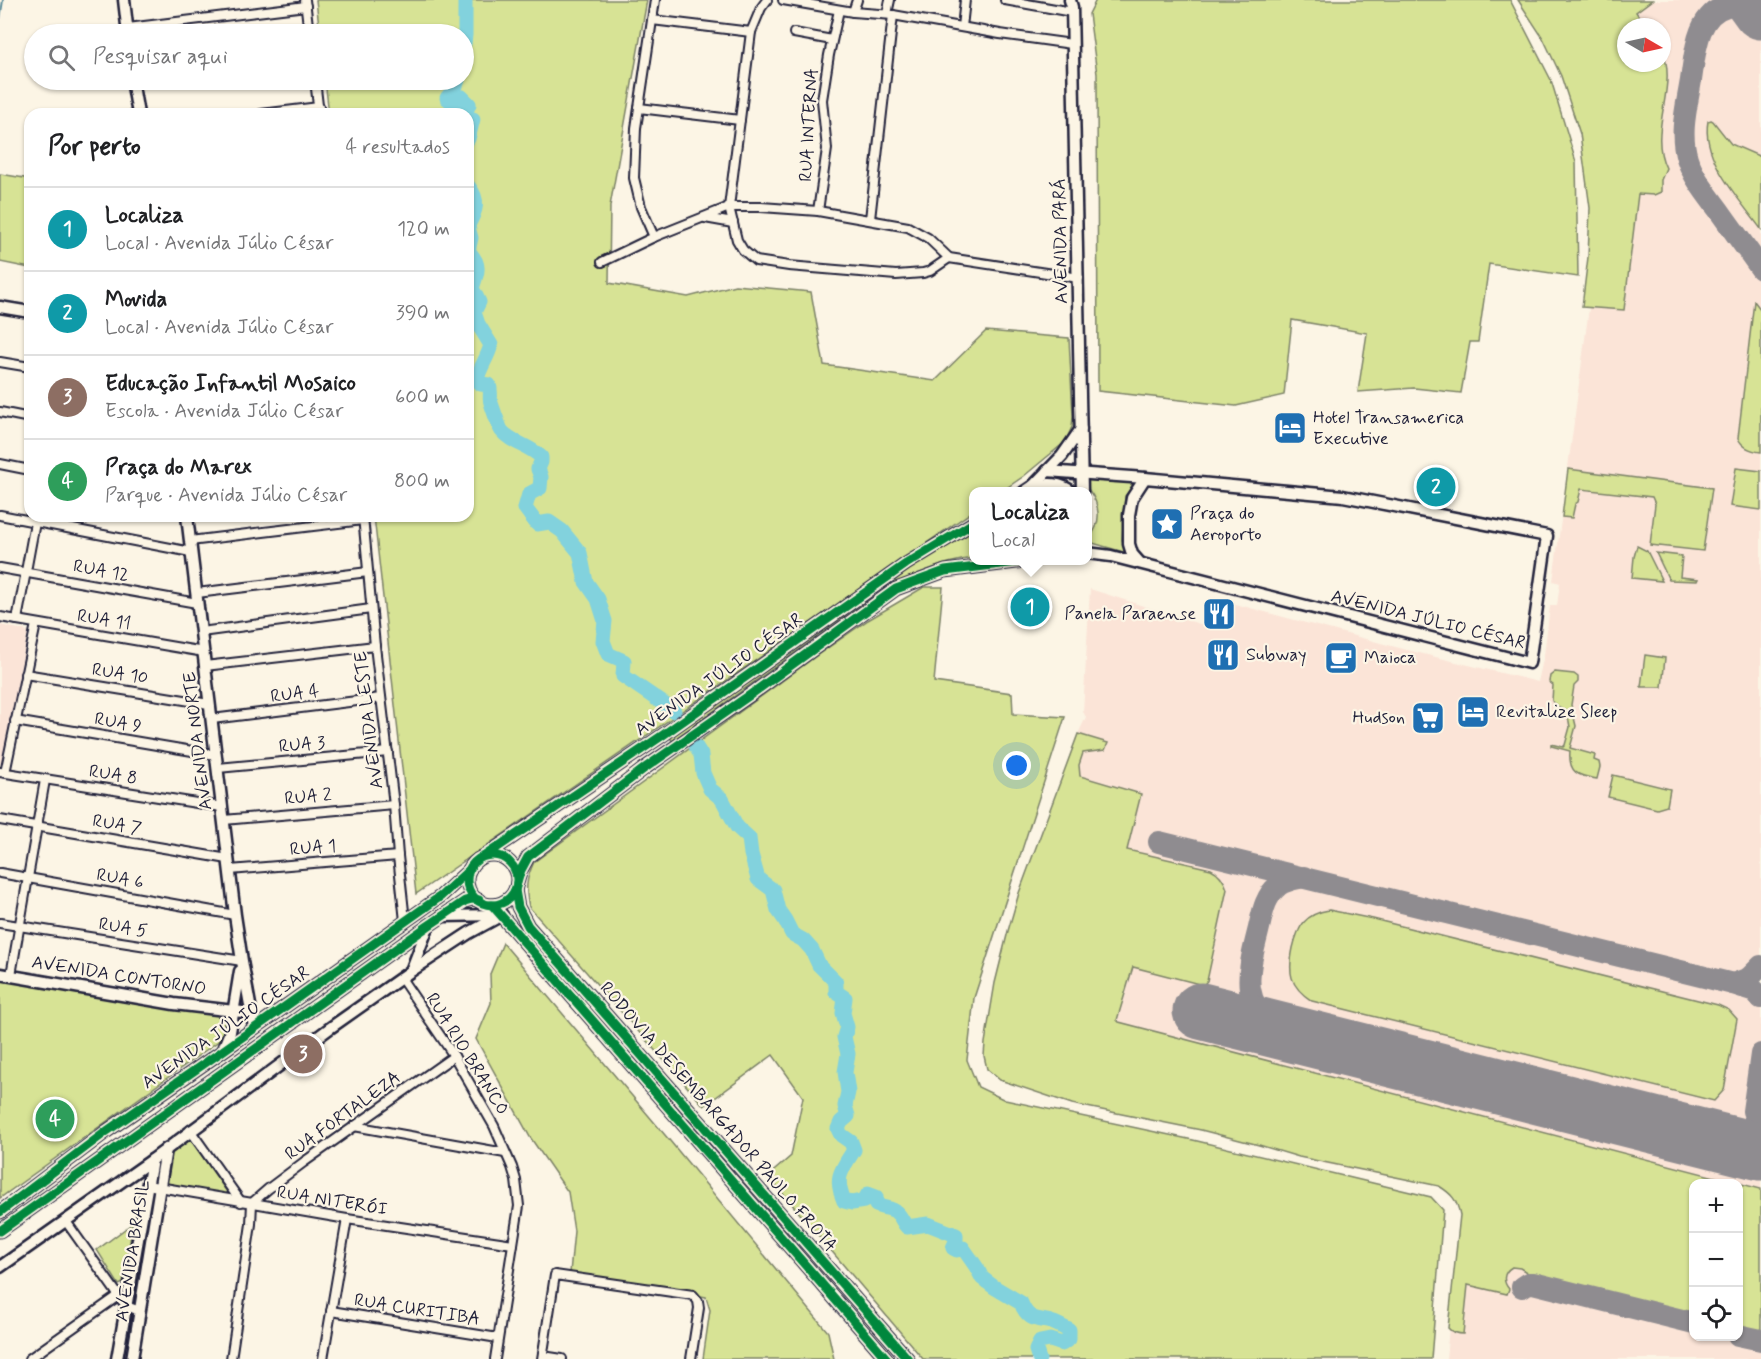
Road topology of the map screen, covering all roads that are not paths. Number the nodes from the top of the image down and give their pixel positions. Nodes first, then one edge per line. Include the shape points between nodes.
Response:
1 (124, 0) edge
2 (655, 0) edge
3 (767, 0) edge
4 (783, 0) edge
5 (857, 0) edge
6 (890, 0) edge
7 (965, 0) edge
8 (1005, 0) edge
9 (306, 3) edge
10 (1072, 5) edge
11 (839, 10) junction
12 (853, 12) junction
13 (890, 15) junction
14 (652, 20) junction
15 (127, 24) edge
16 (172, 24) edge
17 (308, 24) edge
18 (962, 27) junction
19 (751, 32) junction
20 (794, 33) dead end
21 (832, 40) junction
22 (1072, 44) junction
23 (134, 90) edge
24 (316, 90) edge
25 (137, 108) edge
26 (319, 108) edge
27 (639, 108) junction
28 (740, 120) junction
29 (729, 207) junction
30 (818, 211) junction
31 (703, 217) junction
32 (870, 219) junction
33 (733, 223) junction
34 (654, 237) junction
35 (949, 258) junction
36 (602, 262) dead end
37 (1078, 279) junction
38 (0, 307) edge
39 (24, 311) edge
40 (0, 362) edge
41 (24, 366) edge
42 (0, 412) edge
43 (24, 417) edge
44 (1082, 429) junction
45 (0, 464) edge
46 (24, 469) edge
47 (1047, 471) junction
48 (1082, 473) junction
49 (1145, 478) junction
50 (1031, 487) edge
51 (1035, 487) edge
52 (1064, 487) edge
53 (1082, 487) edge
54 (0, 515) edge
55 (24, 518) edge
56 (35, 522) edge
57 (53, 522) edge
58 (188, 522) edge
59 (338, 522) edge
60 (363, 522) edge
61 (969, 525) edge
62 (191, 546) junction
63 (1092, 554) edge
64 (1141, 564) junction
65 (997, 565) edge
66 (0, 568) edge
67 (368, 572) junction
68 (26, 573) junction
69 (197, 598) junction
70 (371, 609) junction
71 (0, 617) edge
72 (17, 620) junction
73 (36, 624) junction
74 (201, 632) junction
75 (375, 646) junction
76 (204, 652) junction
77 (206, 666) junction
78 (25, 674) junction
79 (381, 698) junction
80 (209, 704) junction
81 (212, 719) junction
82 (15, 721) junction
83 (388, 752) junction
84 (216, 755) junction
85 (218, 768) junction
86 (2, 773) edge
87 (45, 780) junction
88 (394, 805) junction
89 (222, 807) junction
90 (0, 820) edge
91 (224, 820) junction
92 (37, 827) junction
93 (486, 855) junction
94 (398, 856) junction
95 (229, 865) junction
96 (470, 869) junction
97 (0, 873) edge
98 (29, 878) junction
99 (516, 887) junction
100 (479, 900) junction
101 (492, 905) junction
102 (235, 915) junction
103 (501, 915) junction
104 (442, 916) junction
105 (405, 921) junction
106 (0, 923) edge
107 (428, 926) junction
108 (21, 927) junction
109 (242, 962) junction
110 (411, 971) junction
111 (6, 975) edge
112 (401, 978) junction
113 (237, 990) junction
114 (209, 1008) junction
115 (234, 1011) junction
116 (251, 1013) junction
117 (254, 1027) junction
118 (221, 1052) junction
119 (453, 1056) junction
120 (354, 1126) junction
121 (190, 1130) junction
122 (166, 1149) junction
123 (505, 1153) junction
124 (152, 1160) junction
125 (147, 1185) junction
126 (160, 1187) junction
127 (241, 1202) junction
128 (252, 1203) junction
129 (0, 1212) edge
130 (346, 1219) junction
131 (65, 1220) junction
132 (0, 1231) edge
133 (513, 1244) junction
134 (0, 1267) edge
135 (118, 1296) junction
136 (126, 1306) junction
137 (140, 1311) junction
138 (331, 1311) junction
139 (498, 1338) junction
140 (542, 1358) edge
141 (29, 1359) edge
142 (117, 1359) edge
143 (132, 1359) edge
144 (231, 1359) edge
145 (323, 1359) edge
146 (495, 1359) edge
147 (562, 1359) edge
148 (692, 1359) edge
149 (887, 1359) edge
150 (908, 1359) edge

1 - 15 street
2 - 14 street
3 - 19 street
4 - 11 street
5 - 12 street
6 - 13 street
7 - 18 street
8 - 10 street
9 - 16 street
9 - 17 street
10 - 22 street, AVENIDA PARÁ
11 - 12 street
11 - 21 street, RUA INTERNA
12 - 13 street
13 - 18 street
13 - 32 street
14 - 19 street
14 - 27 street
18 - 22 street
19 - 28 street
20 - 21 street, RUA INTERNA
21 - 30 street, RUA INTERNA via 822,100 826,148
22 - 37 street, AVENIDA PARÁ
23 - 25 street
24 - 26 street
27 - 28 street
27 - 34 street via 634,178
28 - 29 street
29 - 30 street
29 - 31 street
29 - 33 street
30 - 32 street
31 - 33 street
31 - 34 street
32 - 35 street via 919,231
33 - 35 street via 742,250 756,261 916,274 930,271
34 - 36 street
35 - 37 street
37 - 44 street, AVENIDA PARÁ
38 - 39 street
40 - 41 street
42 - 43 street
44 - 47 street
44 - 48 street, AVENIDA PARÁ
45 - 46 street
47 - 48 street, AVENIDA JÚLIO CÉSAR
47 - 50 street
48 - 49 street, AVENIDA JÚLIO CÉSAR
48 - 53 street
49 - 64 street via 1132,498 1129,515 1129,544
49 - 64 street, AVENIDA JÚLIO CÉSAR via 1343,496 1547,536 1529,663
51 - 52 street via 1047,483
54 - 55 street
56 - 68 street
57 - 62 street
58 - 62 street, AVENIDA NORTE
59 - 62 street
60 - 67 street, AVENIDA LESTE
61 - 93 street, AVENIDA JÚLIO CÉSAR via 906,564
62 - 69 street, AVENIDA NORTE
63 - 64 street, AVENIDA JÚLIO CÉSAR
65 - 99 street, AVENIDA JÚLIO CÉSAR via 945,571 896,589 528,856
66 - 68 street, RUA 12
67 - 69 street, RUA 12
67 - 70 street, AVENIDA LESTE
68 - 69 street, RUA 12
68 - 72 street
69 - 74 street, AVENIDA NORTE
70 - 74 street
70 - 75 street, AVENIDA LESTE
71 - 72 street, RUA 11
72 - 73 street, RUA 11
73 - 76 street, RUA 11
73 - 78 street
74 - 76 street, AVENIDA NORTE
75 - 77 street
75 - 79 street, AVENIDA LESTE
76 - 77 street, AVENIDA NORTE
77 - 80 street, AVENIDA NORTE
78 - 80 street, RUA 10
78 - 82 street
79 - 81 street, RUA 4
79 - 83 street, AVENIDA LESTE
80 - 81 street, AVENIDA NORTE
81 - 84 street, AVENIDA NORTE
82 - 84 street, RUA 9
82 - 86 street
83 - 85 street, RUA 3
83 - 88 street, AVENIDA LESTE
84 - 85 street, AVENIDA NORTE
85 - 89 street, AVENIDA NORTE
86 - 87 street, RUA 8
87 - 89 street, RUA 8
87 - 92 street
88 - 91 street, RUA 2
88 - 94 street, AVENIDA LESTE
89 - 91 street, AVENIDA NORTE
90 - 92 street, RUA 7
91 - 95 street, AVENIDA NORTE
92 - 95 street, RUA 7
92 - 98 street
93 - 96 street
93 - 99 street via 506,859 515,869
94 - 95 street, RUA 1
94 - 105 street, AVENIDA LESTE
95 - 102 street, AVENIDA NORTE
96 - 100 street via 470,890
96 - 105 street, AVENIDA JÚLIO CÉSAR
97 - 98 street, RUA 6
98 - 102 street, RUA 6
98 - 108 street
99 - 101 street via 506,901
99 - 150 street, RODOVIA DESEMBARGADOR PAULO FROTA via 518,907 528,926
100 - 101 street
100 - 104 street, AVENIDA JÚLIO CÉSAR via 465,901
101 - 103 street, RODOVIA DESEMBARGADOR PAULO FROTA
102 - 109 street, AVENIDA NORTE
103 - 104 street
103 - 110 street
103 - 149 street, RODOVIA DESEMBARGADOR PAULO FROTA
104 - 107 street, AVENIDA JÚLIO CÉSAR
105 - 117 street, AVENIDA JÚLIO CÉSAR
106 - 108 street, RUA 5
107 - 110 street
107 - 132 street, AVENIDA JÚLIO CÉSAR
108 - 109 street, RUA 5
108 - 111 street
109 - 113 street
109 - 116 street, AVENIDA NORTE
110 - 112 street
111 - 114 street, AVENIDA CONTORNO
112 - 119 street, RUA RIO BRANCO
112 - 121 street
113 - 114 street
113 - 115 street
114 - 115 street, AVENIDA CONTORNO
115 - 116 street, AVENIDA CONTORNO
115 - 118 street
116 - 117 street, AVENIDA NORTE
117 - 118 street, AVENIDA JÚLIO CÉSAR
118 - 129 street, AVENIDA JÚLIO CÉSAR via 106,1131
119 - 120 street, RUA FORTALEZA
119 - 123 street, RUA RIO BRANCO via 495,1126
120 - 123 street
120 - 128 street, RUA FORTALEZA
121 - 122 street
121 - 127 street
122 - 124 street
122 - 126 street, AVENIDA BRASIL
123 - 133 street, RUA RIO BRANCO via 518,1194
124 - 125 street, AVENIDA BRASIL
124 - 131 street
125 - 126 street, RUA NITERÓI
125 - 136 street, AVENIDA BRASIL
126 - 127 street, RUA NITERÓI
126 - 137 street, AVENIDA BRASIL
127 - 128 street, RUA NITERÓI
128 - 130 street, RUA NITERÓI
128 - 144 street
130 - 133 street, RUA NITERÓI
130 - 138 street
131 - 134 street
131 - 135 street
133 - 139 street, RUA RIO BRANCO
135 - 136 street
135 - 141 street
136 - 137 street
136 - 142 street, AVENIDA BRASIL
137 - 143 street, AVENIDA BRASIL
138 - 139 street, RUA CURITIBA
138 - 145 street
139 - 146 street, RUA RIO BRANCO
140 - 147 street
140 - 148 street via 555,1275 693,1295 699,1308

